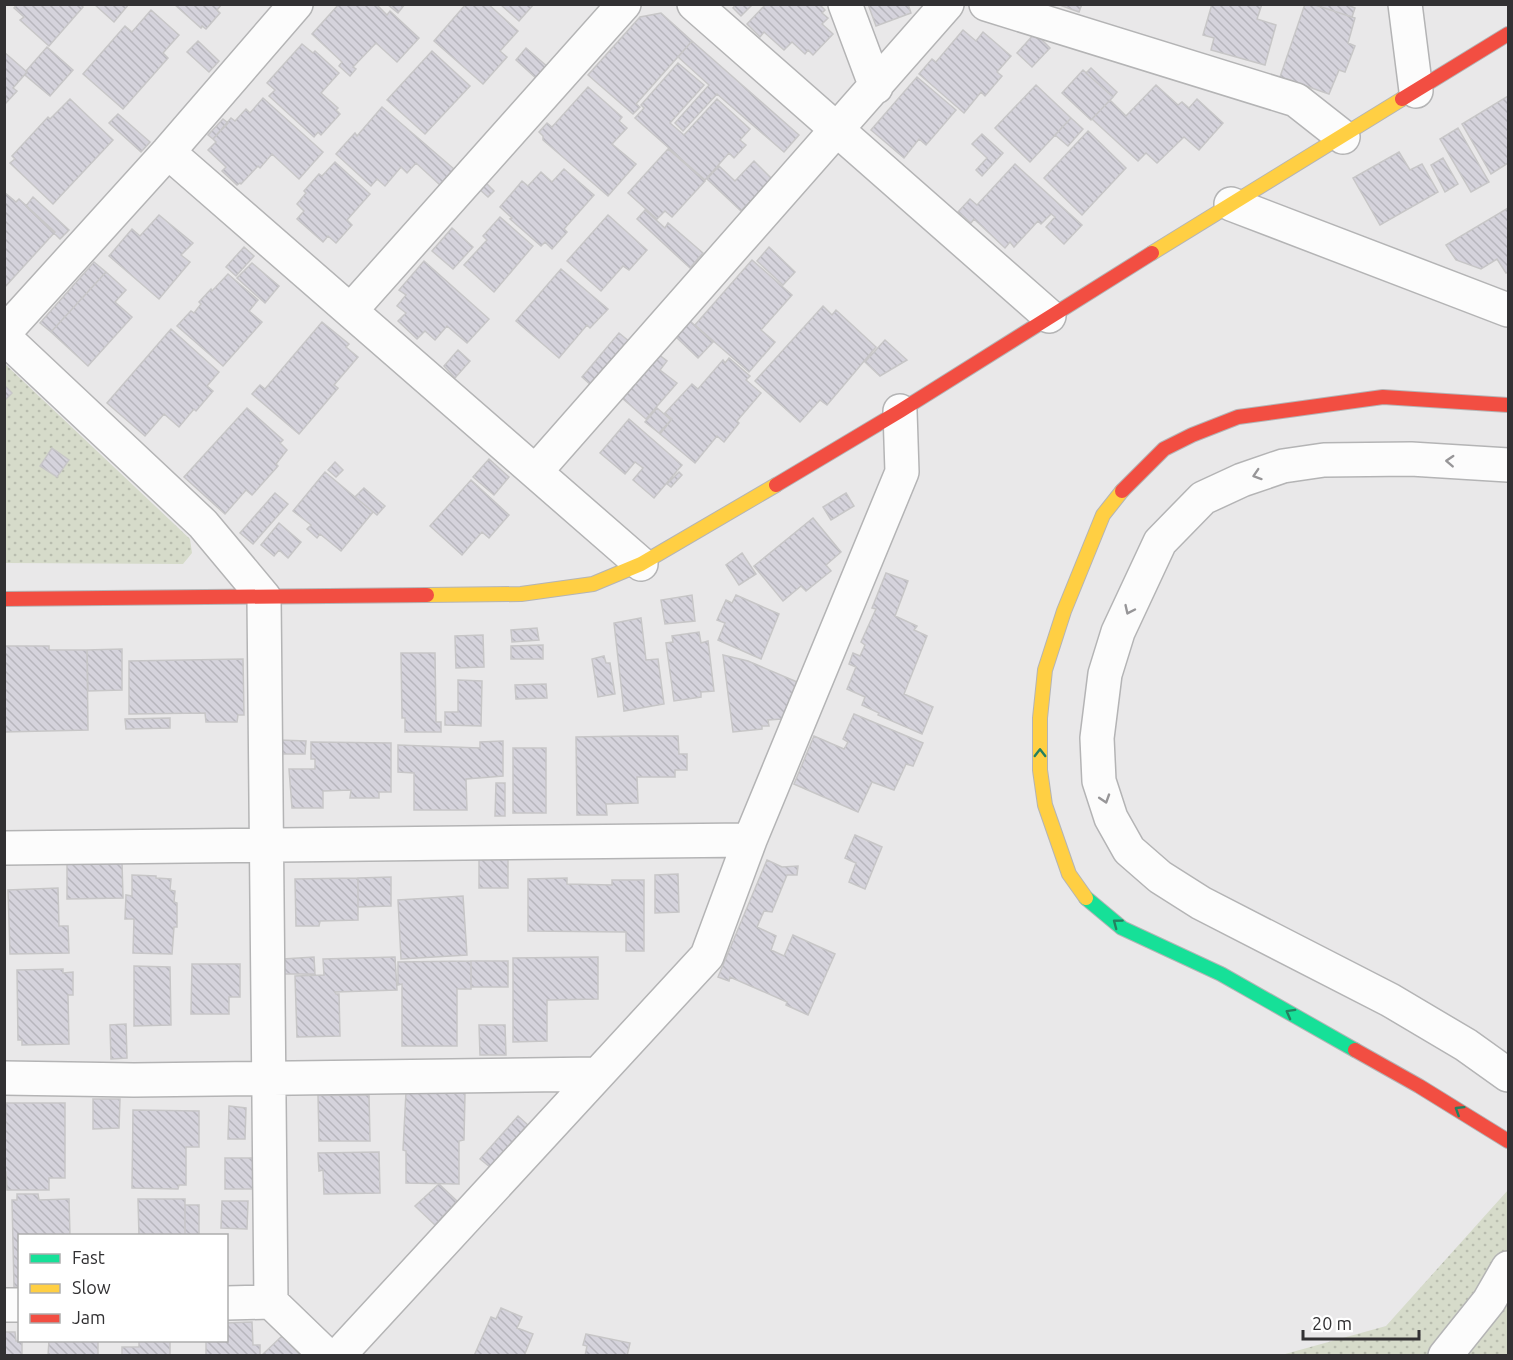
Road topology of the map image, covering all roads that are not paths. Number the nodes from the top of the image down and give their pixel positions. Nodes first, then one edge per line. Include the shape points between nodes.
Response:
1 (296, 4) edge
2 (624, 4) edge
3 (694, 4) edge
4 (844, 4) edge
5 (947, 4) edge
6 (986, 4) edge
7 (1405, 4) edge
8 (1509, 34) edge
9 (876, 87) junction
10 (1416, 91) junction
11 (837, 129) junction
12 (1342, 137) junction
13 (168, 152) junction
14 (1231, 204) junction
15 (351, 310) junction
16 (1509, 310) edge
17 (1050, 316) junction
18 (4, 335) edge
19 (1509, 405) edge
20 (900, 411) junction
21 (1509, 465) edge
22 (536, 471) junction
23 (642, 564) junction
24 (264, 597) junction
25 (4, 599) edge
26 (750, 840) junction
27 (267, 846) junction
28 (4, 849) edge
29 (598, 1074) junction
30 (1509, 1075) edge
31 (268, 1077) junction
32 (4, 1078) edge
33 (1509, 1141) edge
34 (1509, 1268) edge
35 (271, 1302) junction
36 (228, 1303) edge
37 (1499, 1309) edge
38 (327, 1356) edge
39 (338, 1356) edge
40 (1445, 1356) edge

1 - 13 street
2 - 15 street
3 - 11 street
4 - 9 street
5 - 9 street
6 - 12 street via 1296,100
7 - 10 street
8 - 10 street
9 - 11 street
10 - 12 street
11 - 17 street
11 - 22 street
12 - 14 street
13 - 15 street
13 - 18 street
14 - 16 street
14 - 17 street
15 - 22 street
17 - 20 street
18 - 24 street via 203,524
33 -> 19 street via 1221,974 1122,928 1088,900 1069,874 1045,805 1040,770 1045,670 1085,557 1102,515 1164,449 1238,417 1383,397
20 - 23 street
20 - 26 street via 902,472
21 -> 30 street via 1411,459 1324,460 1283,466 1203,498 1160,542 1118,632 1105,674 1097,738 1099,781 1111,818 1129,850 1160,877 1201,903 1390,1000
22 - 23 street
23 - 24 street via 593,584 521,594
24 - 25 street
24 - 27 street
26 - 27 street
26 - 29 street via 707,956
27 - 28 street
27 - 31 street
29 - 31 street
29 - 39 street
31 - 32 street
31 - 35 street
34 - 37 street
35 - 36 street
35 - 38 street
37 - 40 street

